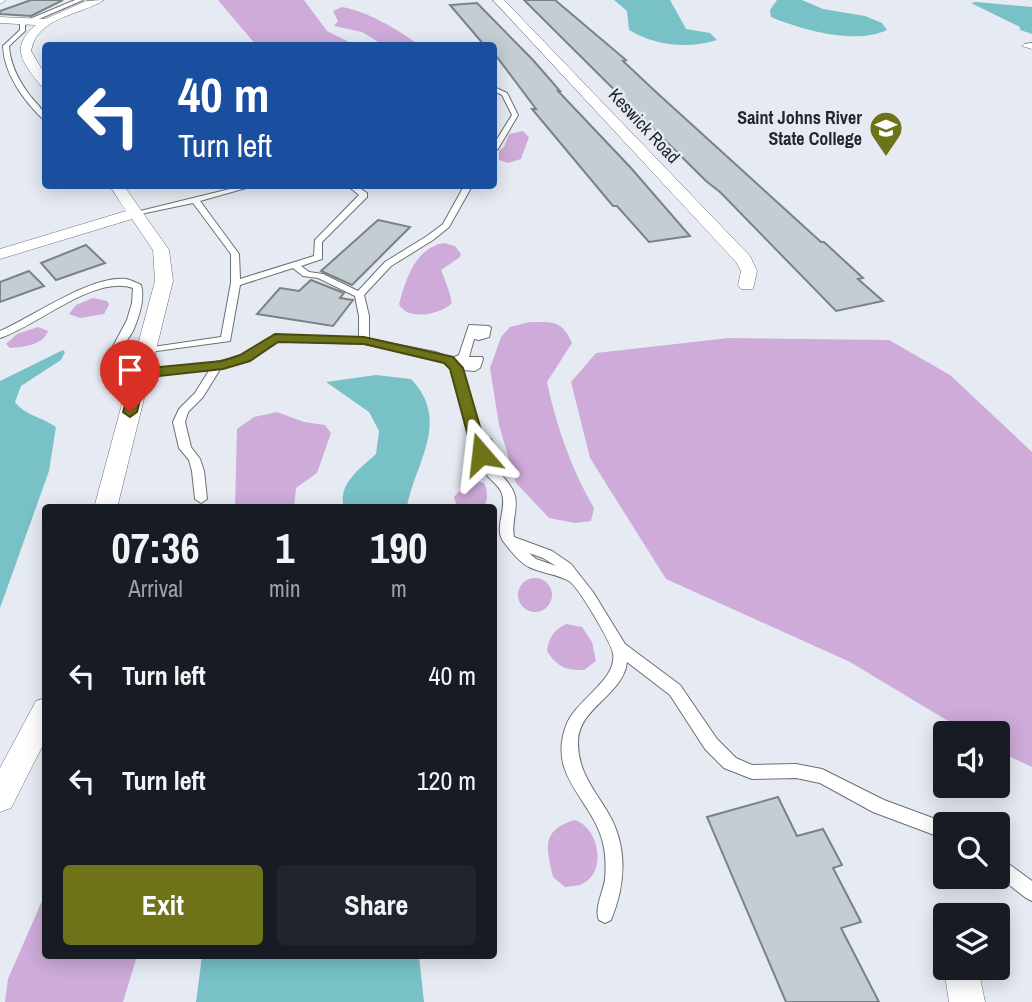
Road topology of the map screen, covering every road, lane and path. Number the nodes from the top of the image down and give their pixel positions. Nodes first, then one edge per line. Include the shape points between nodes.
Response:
1 (80, 0) edge
2 (99, 0) edge
3 (498, 0) edge
4 (0, 20) edge
5 (27, 21) junction
6 (47, 22) junction
7 (42, 78) edge
8 (497, 90) edge
9 (42, 115) edge
10 (497, 144) edge
11 (119, 189) edge
12 (237, 189) edge
13 (356, 189) edge
14 (466, 189) edge
15 (195, 200) junction
16 (136, 213) junction
17 (0, 254) edge
18 (294, 265) junction
19 (236, 284) junction
20 (747, 285) dead end
21 (359, 295) junction
22 (0, 335) edge
23 (485, 335) dead end
24 (364, 341) junction
25 (144, 358) junction
26 (471, 361) dead end
27 (217, 366) junction
28 (457, 368) junction
29 (201, 499) dead end
30 (106, 504) edge
31 (619, 648) junction
32 (42, 718) edge
33 (0, 798) edge
34 (933, 826) edge
35 (1010, 875) edge
36 (1032, 892) edge
37 (605, 914) dead end
38 (963, 980) edge
39 (967, 1002) edge

1 - 5 lane
2 - 6 street
3 - 20 street, Keswick Road via 744,260 749,271
4 - 5 street
5 - 6 street
5 - 9 lane via 6,46 6,57 28,101
6 - 7 street via 30,37 25,51
8 - 10 lane via 505,93 515,115
11 - 16 street
12 - 15 lane
13 - 18 lane via 364,195 318,242 319,257
14 - 21 lane via 446,225 388,264
15 - 16 lane
15 - 19 lane via 235,254
16 - 17 street
16 - 25 street via 161,250 164,265
18 - 19 lane
18 - 21 lane
19 - 25 lane via 226,339
21 - 24 lane
22 - 25 lane via 88,291 133,283 138,287 135,311 114,356 116,360
23 - 28 lane via 486,328 479,337 474,336 476,327 472,327 464,357 454,360
24 - 27 lane via 275,338 245,358
24 - 28 lane via 435,355
25 - 27 lane via 159,372
25 - 30 street
26 - 28 lane via 475,360 472,366 464,366 460,360 478,359 475,368
27 - 29 lane via 179,422 185,448 198,471
28 - 31 lane via 488,469 509,494 505,532 509,540 553,557 589,597
31 - 34 lane via 675,690 730,764 752,772 796,771 822,776 879,806
31 - 37 lane via 619,669 577,716 569,740 574,774 614,845 613,892
32 - 33 street
35 - 36 lane
38 - 39 street

